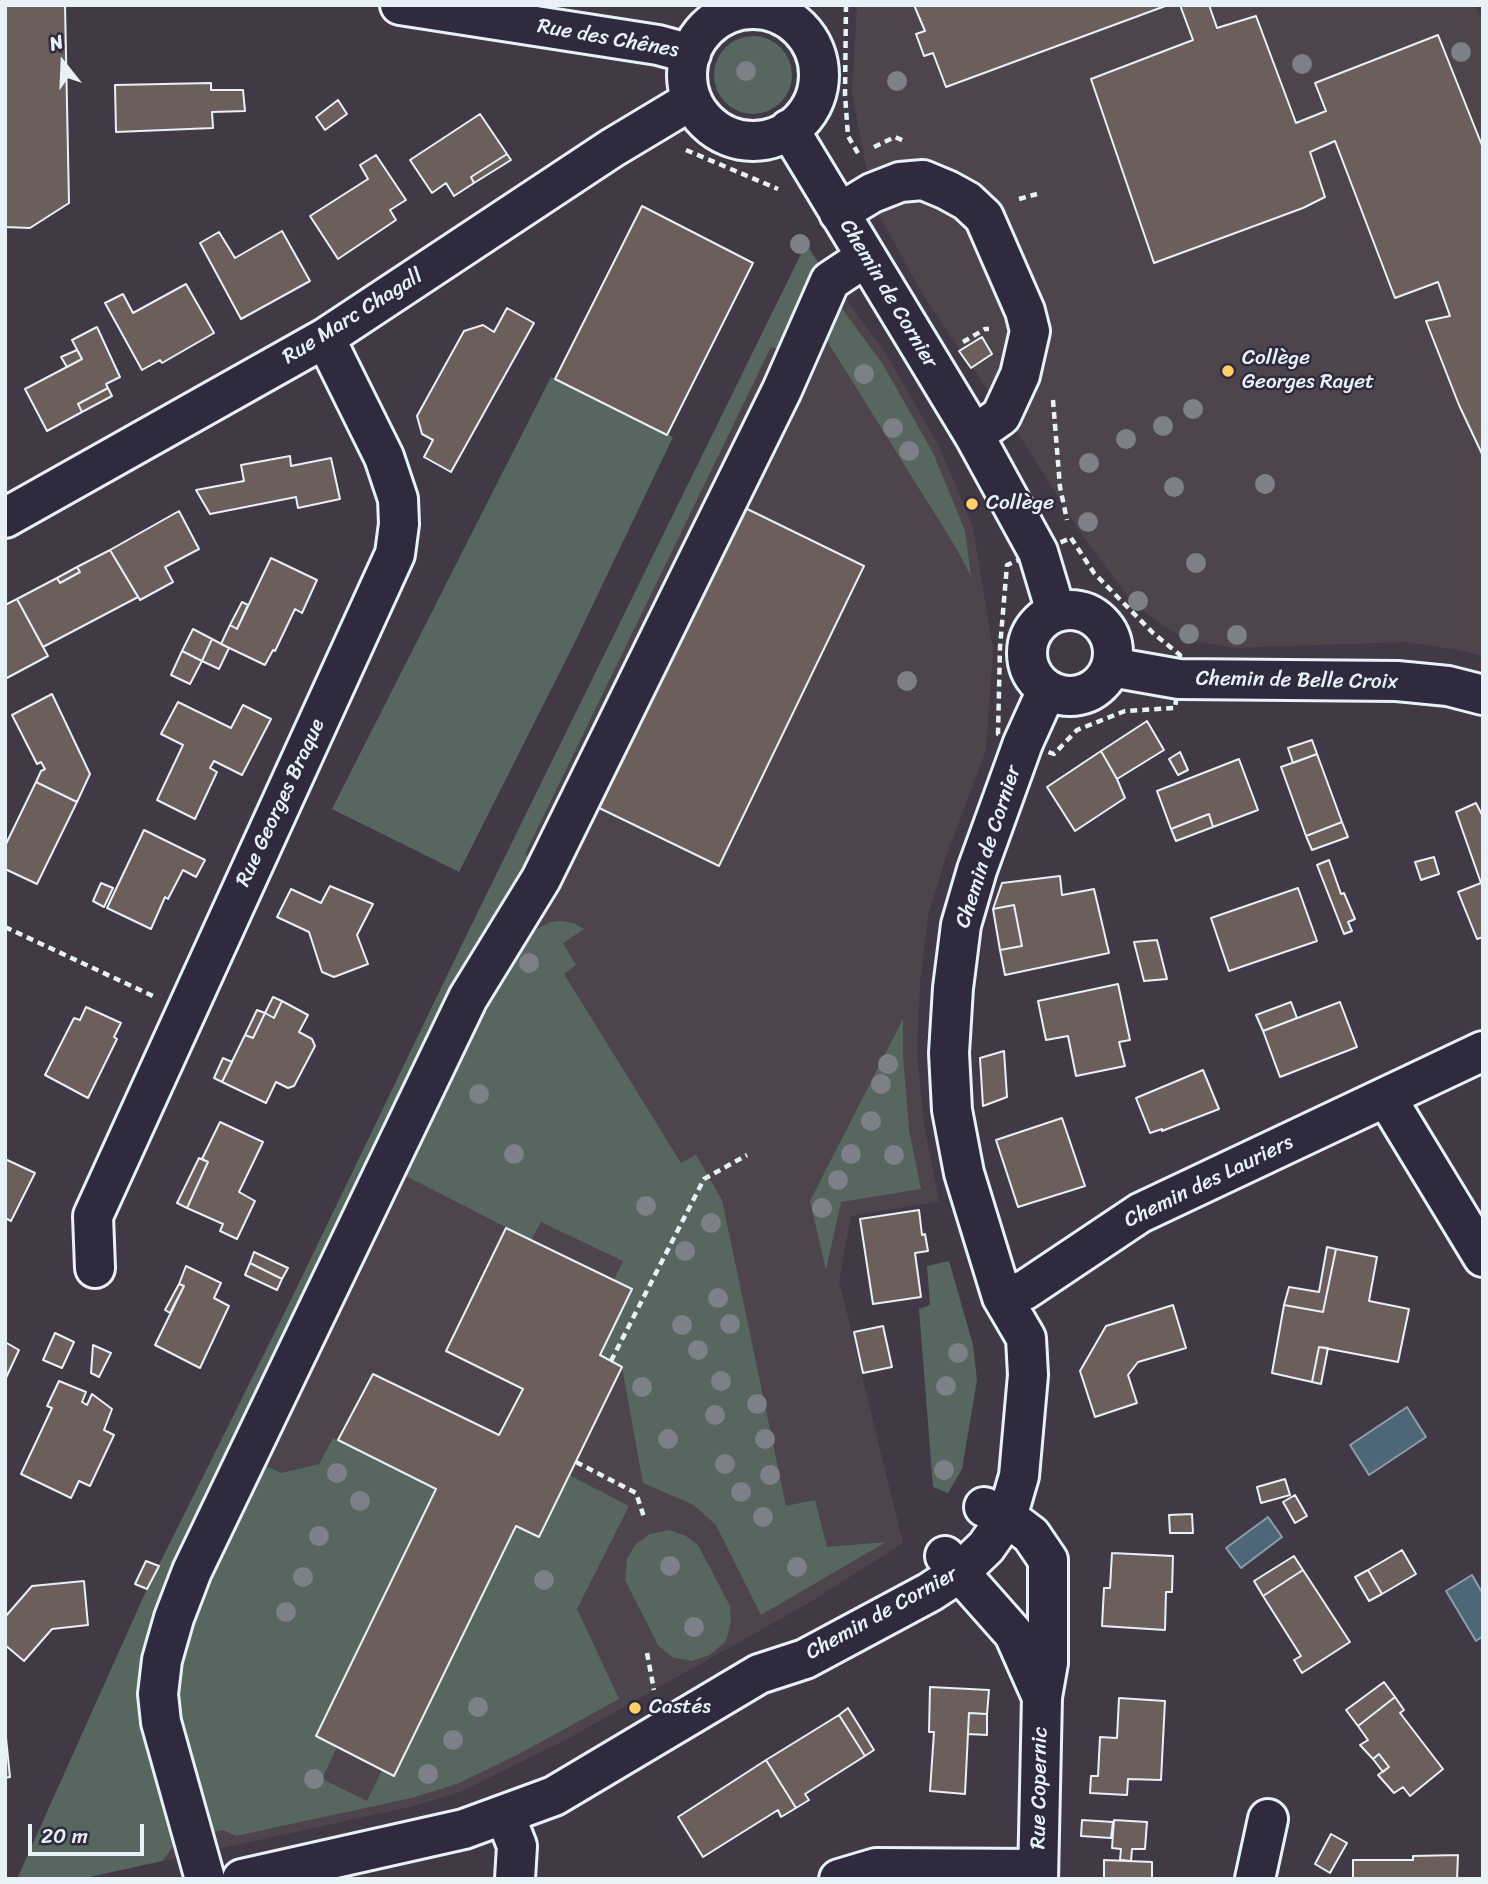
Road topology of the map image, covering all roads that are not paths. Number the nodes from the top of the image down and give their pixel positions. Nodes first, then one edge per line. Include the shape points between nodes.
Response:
1 (400, 5) edge
2 (795, 13) edge
3 (691, 54) junction
4 (692, 100) junction
5 (789, 129) junction
6 (839, 213) junction
7 (866, 257) junction
8 (325, 338) junction
9 (974, 435) junction
10 (5, 518) edge
11 (1056, 612) junction
12 (1111, 667) junction
13 (1047, 690) junction
14 (1483, 695) edge
15 (1483, 1051) edge
16 (1386, 1097) junction
17 (1483, 1257) edge
18 (95, 1268) dead end
19 (1002, 1297) junction
20 (996, 1512) junction
21 (952, 1564) junction
22 (1047, 1602) junction
23 (1002, 1619) junction
24 (1042, 1697) junction
25 (505, 1815) junction
26 (1268, 1819) dead end
27 (1038, 1874) edge
28 (205, 1879) edge
29 (242, 1879) edge
30 (515, 1879) edge
31 (839, 1879) edge
32 (1255, 1879) edge

1 - 3 street, Rue des Chênes
2 - 3 street via 732,12 706,28
2 - 5 street via 815,53 818,74 809,108
3 - 4 street via 687,77
4 - 5 street via 709,124 734,138 763,139
4 - 8 street, Rue Marc Chagall
5 - 6 street, Chemin de Cornier
6 - 7 street, Chemin de Cornier
6 - 9 street via 900,182 923,180 967,201 984,218 1026,311 1030,331 1020,375 1001,416
7 - 9 street, Chemin de Cornier
7 - 28 street via 830,281 782,390 548,867 468,998 192,1571 162,1660 158,1694 161,1722
8 - 10 street, Rue Marc Chagall
8 - 18 street, Rue Georges Braque via 384,457 398,499 395,554 93,1216
9 - 11 street, Chemin de Cornier via 1038,552
11 - 12 street via 1070,610 1096,618 1111,640
11 - 13 street via 1034,629 1028,641 1030,668
12 - 13 street via 1096,688 1084,693 1059,695
12 - 14 street, Chemin de Belle Croix via 1179,679 1397,681
13 - 19 street, Chemin de Cornier via 977,870 961,925 953,988 952,1110 964,1173
15 - 16 street, Chemin des Lauriers
16 - 17 street
16 - 19 street, Chemin des Lauriers via 1140,1213 1025,1290
19 - 20 street, Chemin de Cornier
20 - 21 street, Chemin de Cornier via 968,1531
20 - 22 street, Rue Copernic via 1031,1535 1048,1560
21 - 23 street, Rue Copernic
21 - 25 street, Chemin de Cornier via 920,1572 804,1634 760,1674 554,1796
22 - 23 street via 1028,1618
22 - 24 street, Rue Copernic via 1048,1663
23 - 24 street, Rue Copernic via 1021,1646
24 - 27 street, Rue Copernic
25 - 29 street, Chemin de Cornier via 464,1829
25 - 30 street via 517,1846
26 - 32 street
27 - 31 street via 876,1868

